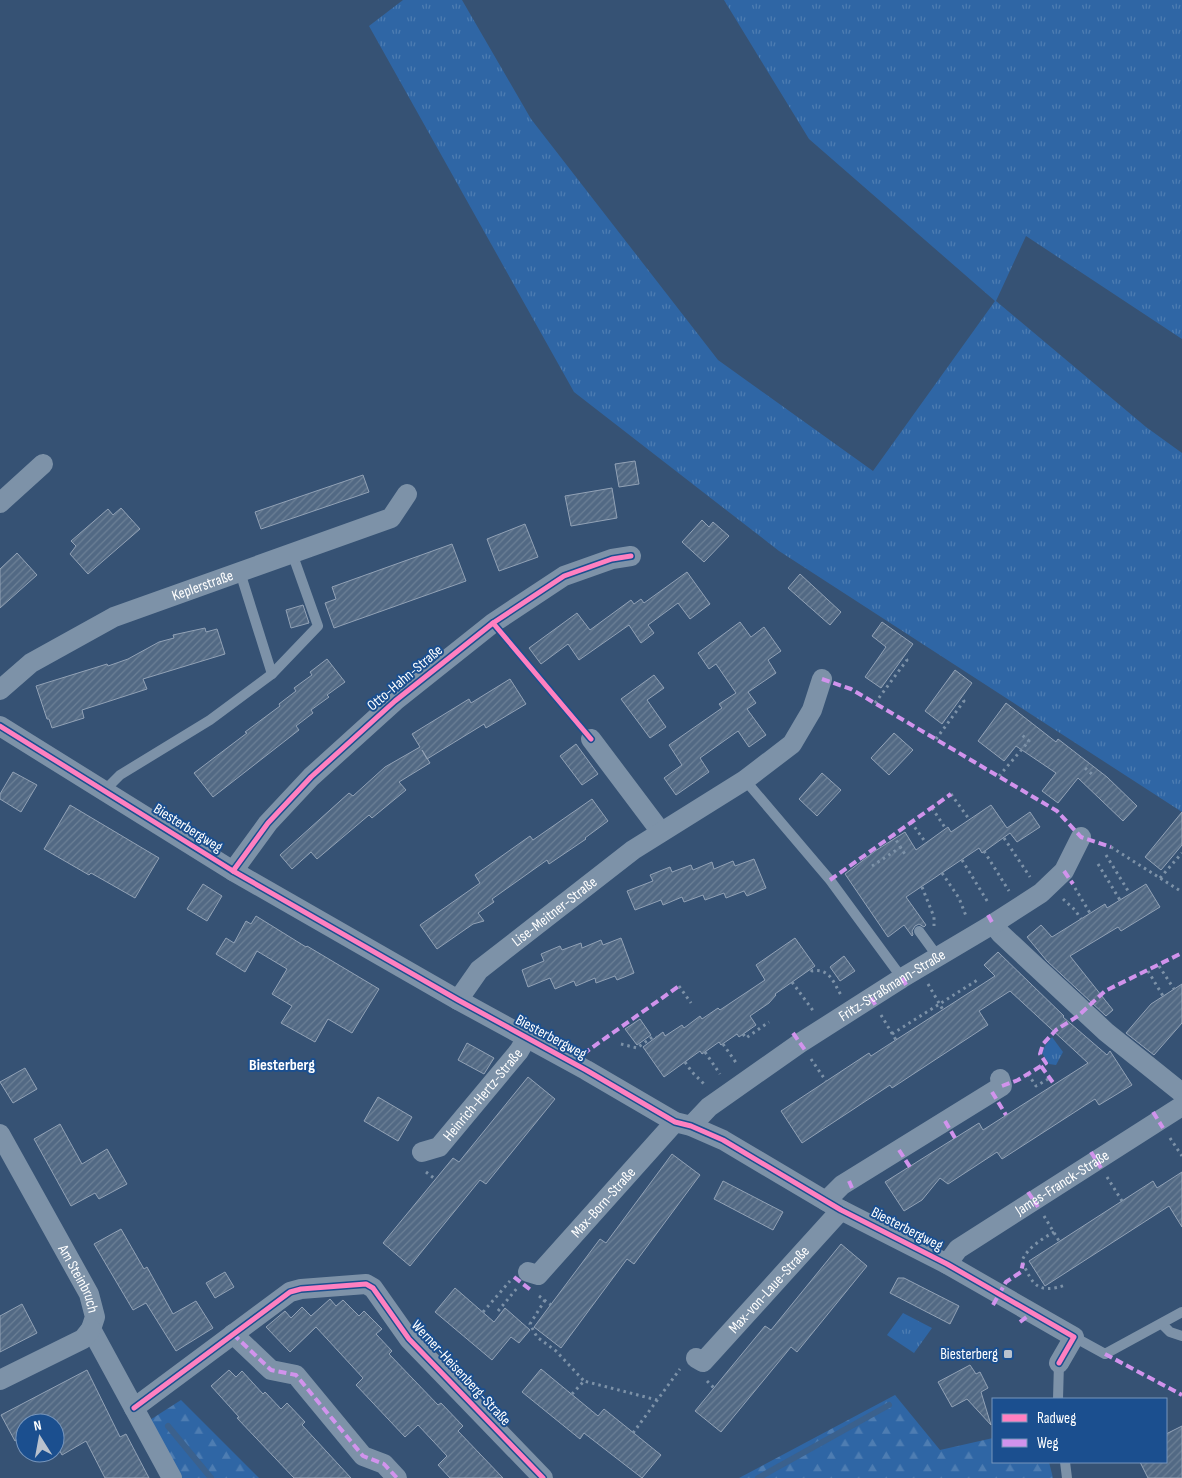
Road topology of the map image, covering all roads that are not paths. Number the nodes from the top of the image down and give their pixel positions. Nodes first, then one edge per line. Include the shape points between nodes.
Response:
1 (44, 464) dead end
2 (407, 494) dead end
3 (0, 503) edge
4 (292, 553) junction
5 (631, 556) dead end
6 (240, 572) junction
7 (272, 674) junction
8 (822, 678) dead end
9 (0, 690) edge
10 (0, 726) edge
11 (591, 739) dead end
12 (745, 780) junction
13 (104, 791) junction
14 (661, 832) junction
15 (1081, 837) dead end
16 (233, 871) junction
17 (993, 917) junction
18 (922, 934) road end
19 (938, 957) junction
20 (902, 978) junction
21 (458, 1000) junction
22 (526, 1039) junction
23 (1000, 1079) dead end
24 (1182, 1092) edge
25 (1182, 1106) edge
26 (683, 1124) junction
27 (0, 1134) edge
28 (420, 1155) dead end
29 (833, 1205) junction
30 (947, 1264) junction
31 (527, 1282) road end
32 (1182, 1312) edge
33 (1162, 1324) junction
34 (91, 1329) junction
35 (233, 1334) junction
36 (1182, 1336) edge
37 (1074, 1338) junction
38 (696, 1358) road end
39 (1059, 1364) joint
40 (0, 1380) edge
41 (1058, 1398) edge
42 (134, 1408) junction
43 (1065, 1463) edge
44 (172, 1478) edge
45 (397, 1478) edge
46 (543, 1478) edge
47 (1066, 1478) edge

1 - 3 street
2 - 4 street, Keplerstraße via 391,518
4 - 6 street, Keplerstraße
4 - 7 lane via 318,626
5 - 16 street, Otto-Hahn-Straße via 612,559 564,576 492,623 395,701 310,777 268,822
6 - 7 lane
6 - 9 street, Keplerstraße via 114,617 31,663
7 - 13 lane via 210,720 120,775
8 - 12 street, Lise-Meitner-Straße via 812,710 792,744
10 - 13 street, Biesterbergweg
11 - 14 street
12 - 14 street, Lise-Meitner-Straße
12 - 20 lane via 830,880
13 - 16 street, Biesterbergweg
14 - 21 street, Lise-Meitner-Straße via 479,970
15 - 17 street, Fritz-Straßmann-Straße via 1064,871 1048,887
16 - 21 street, Biesterbergweg
17 - 19 street, Fritz-Straßmann-Straße
17 - 24 street via 1001,934 1082,1011
18 - 19 lane
19 - 20 street, Fritz-Straßmann-Straße
20 - 26 street, Fritz-Straßmann-Straße
21 - 22 street, Biesterbergweg
22 - 26 street, Biesterbergweg
22 - 28 street, Heinrich-Hertz-Straße via 439,1147
23 - 29 street via 1002,1086 842,1185
25 - 30 street, James-Franck-Straße via 958,1249
26 - 29 street, Biesterbergweg via 723,1140
26 - 31 street, Max-Born-Straße via 538,1275
27 - 34 street, Am Steinbruch via 89,1294 95,1317
29 - 30 street, Biesterbergweg
29 - 38 street, Max-von-Laue-Straße via 703,1362
30 - 37 street, Biesterbergweg
32 - 33 lane, Biesterbergweg
33 - 36 lane via 1170,1332
33 - 37 lane, Biesterbergweg via 1105,1354
34 - 40 street via 83,1339
34 - 42 street, Am Steinbruch
35 - 42 street, Werner-Heisenberg-Straße
35 - 45 street via 271,1370 296,1374 363,1456 384,1464
35 - 46 street, Werner-Heisenberg-Straße via 290,1292 366,1284 373,1288 409,1339
37 - 39 street
39 - 41 lane
42 - 44 street, Am Steinbruch
43 - 47 lane

